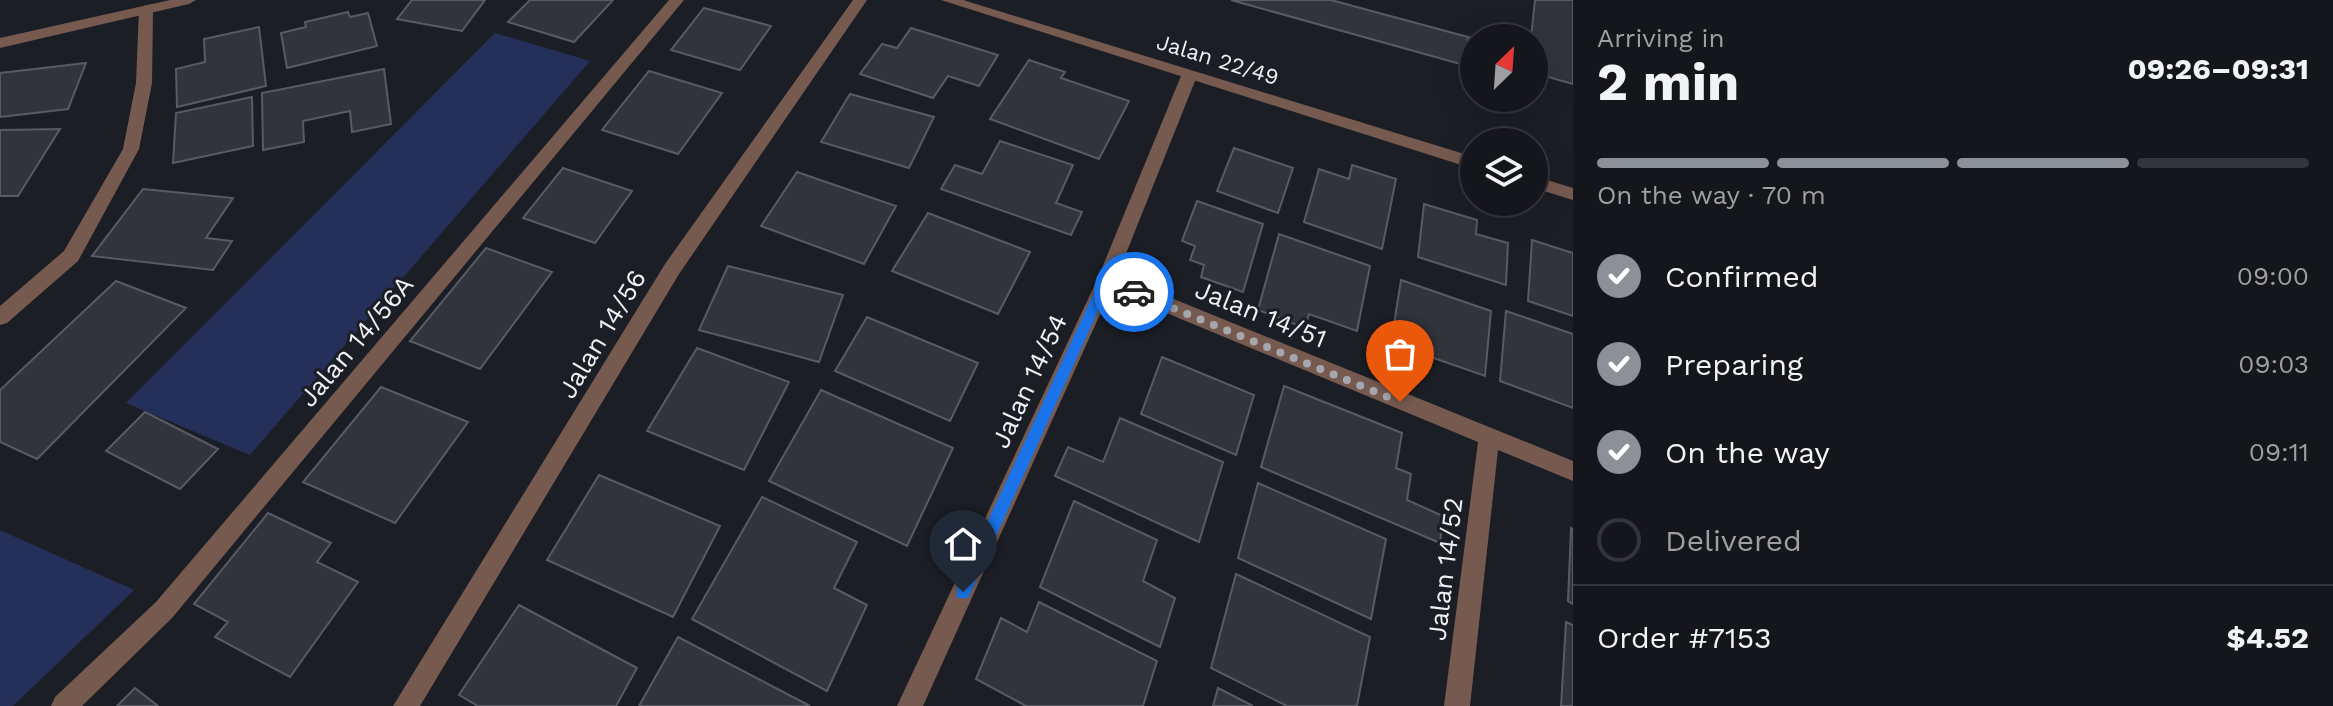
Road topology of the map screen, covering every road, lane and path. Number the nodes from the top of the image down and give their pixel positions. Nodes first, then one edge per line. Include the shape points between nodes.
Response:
1 (189, 0) edge
2 (677, 0) edge
3 (860, 0) edge
4 (948, 0) edge
5 (146, 9) junction
6 (0, 43) edge
7 (1189, 76) junction
8 (1460, 159) edge
9 (1548, 186) edge
10 (1573, 194) edge
11 (1106, 280) junction
12 (0, 317) edge
13 (1489, 438) junction
14 (1573, 471) edge
15 (64, 706) edge
16 (406, 706) edge
17 (910, 706) edge
18 (1457, 706) edge

1 - 5 street
2 - 15 street, Jalan 14/56A via 164,610
3 - 16 street, Jalan 14/56 via 672,269
4 - 7 street, Jalan 22/49
5 - 6 street
5 - 12 street via 144,83 131,149 71,256
7 - 8 street, Jalan 22/49
7 - 11 street, Jalan 14/54
9 - 10 street
11 - 13 street, Jalan 14/51
11 - 17 street, Jalan 14/54
13 - 14 street, Jalan 14/51
13 - 18 street, Jalan 14/52

